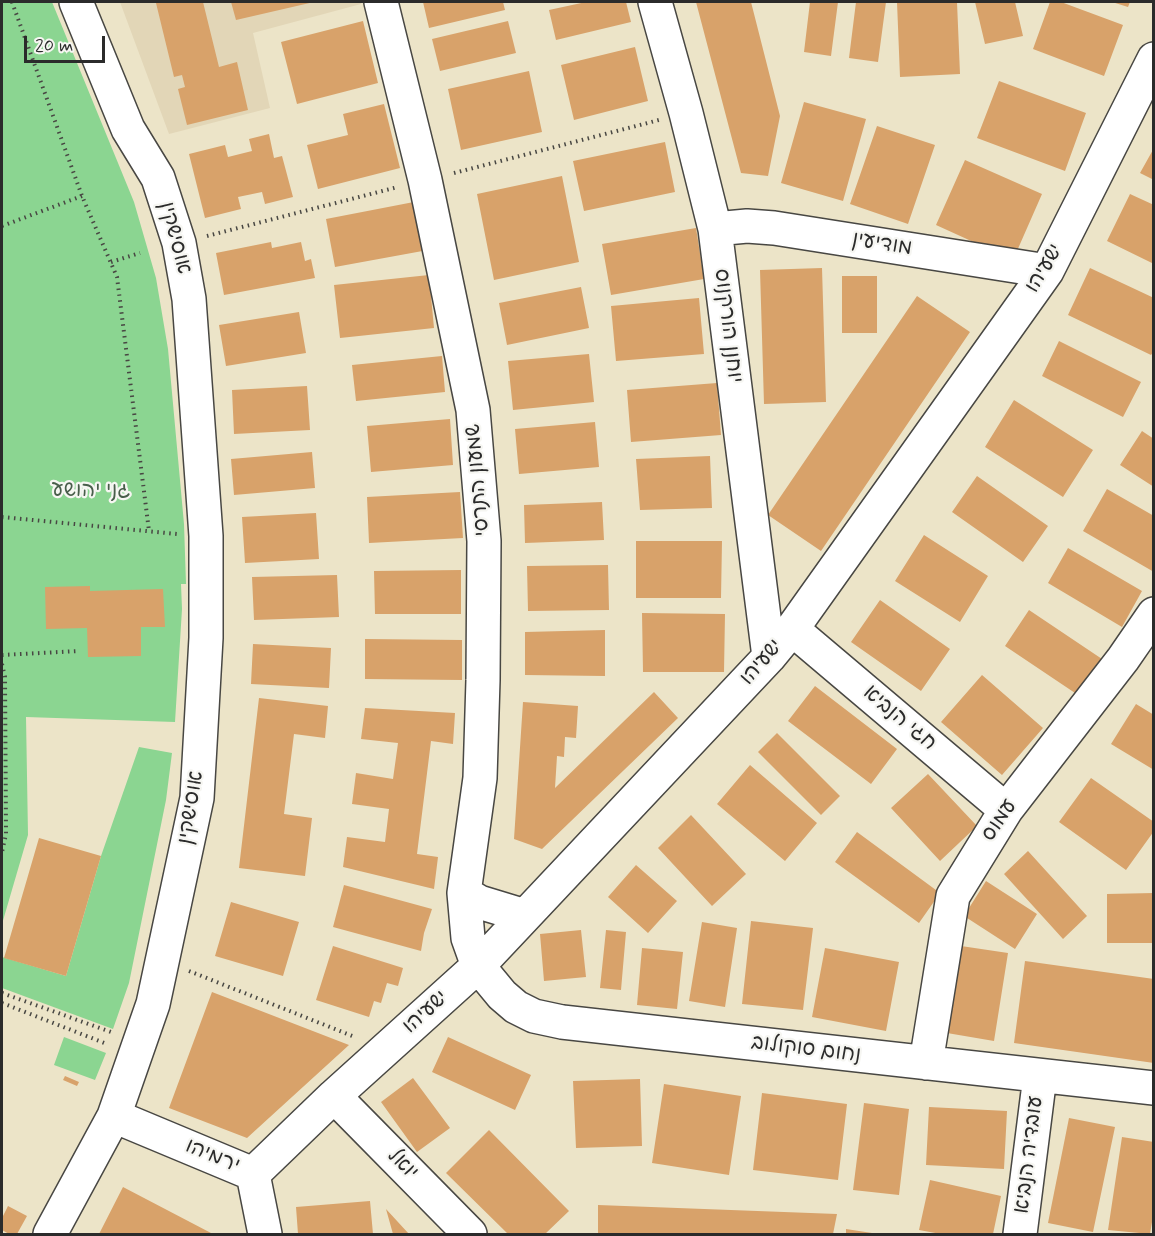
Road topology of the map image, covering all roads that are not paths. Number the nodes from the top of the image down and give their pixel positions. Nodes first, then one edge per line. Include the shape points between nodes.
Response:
1 (76, 2) edge
2 (381, 2) edge
3 (655, 2) edge
4 (1154, 59) edge
5 (715, 229) junction
6 (1047, 271) junction
7 (1154, 614) edge
8 (792, 629) junction
9 (769, 657) junction
10 (1006, 810) junction
11 (464, 892) junction
12 (525, 916) junction
13 (478, 966) junction
14 (926, 1063) junction
15 (1040, 1076) junction
16 (1154, 1088) edge
17 (334, 1096) junction
18 (114, 1116) junction
19 (253, 1174) junction
20 (50, 1234) edge
21 (265, 1234) edge
22 (470, 1234) edge
23 (1020, 1234) edge

1 - 18 street, אוסישקין via 128,129 158,178 179,243 189,299 206,536 206,638 197,798 153,1004
2 - 11 street, שמעון התרסי via 425,180 473,410 484,541 483,680 480,778
3 - 5 street, יוחנן הורקנוס
4 - 6 street, ישעיהו
5 - 6 street, מודיעין via 774,228
5 - 9 street, יוחנן הורקנוס
6 - 8 street, ישעיהו
7 - 10 street, עמוס
8 - 9 street, ישעיהו
8 - 10 street, חגי הנביא
9 - 12 street, ישעיהו
10 - 14 street, עמוס via 953,896
11 - 12 street via 479,902
11 - 13 street, שמעון התרסי via 468,938
12 - 13 street, ישעיהו
13 - 14 street, נחום סוקולוב via 502,995 534,1016
13 - 17 street, ישעיהו
14 - 15 street, נחום סוקולוב
15 - 16 street, נחום סוקולוב
15 - 23 street, עובדיה הנביא
17 - 19 street, ישעיהו
17 - 22 street, יואל
18 - 19 street, ירמיהו
18 - 20 street, אוסישקין
19 - 21 street, ירמיהו

